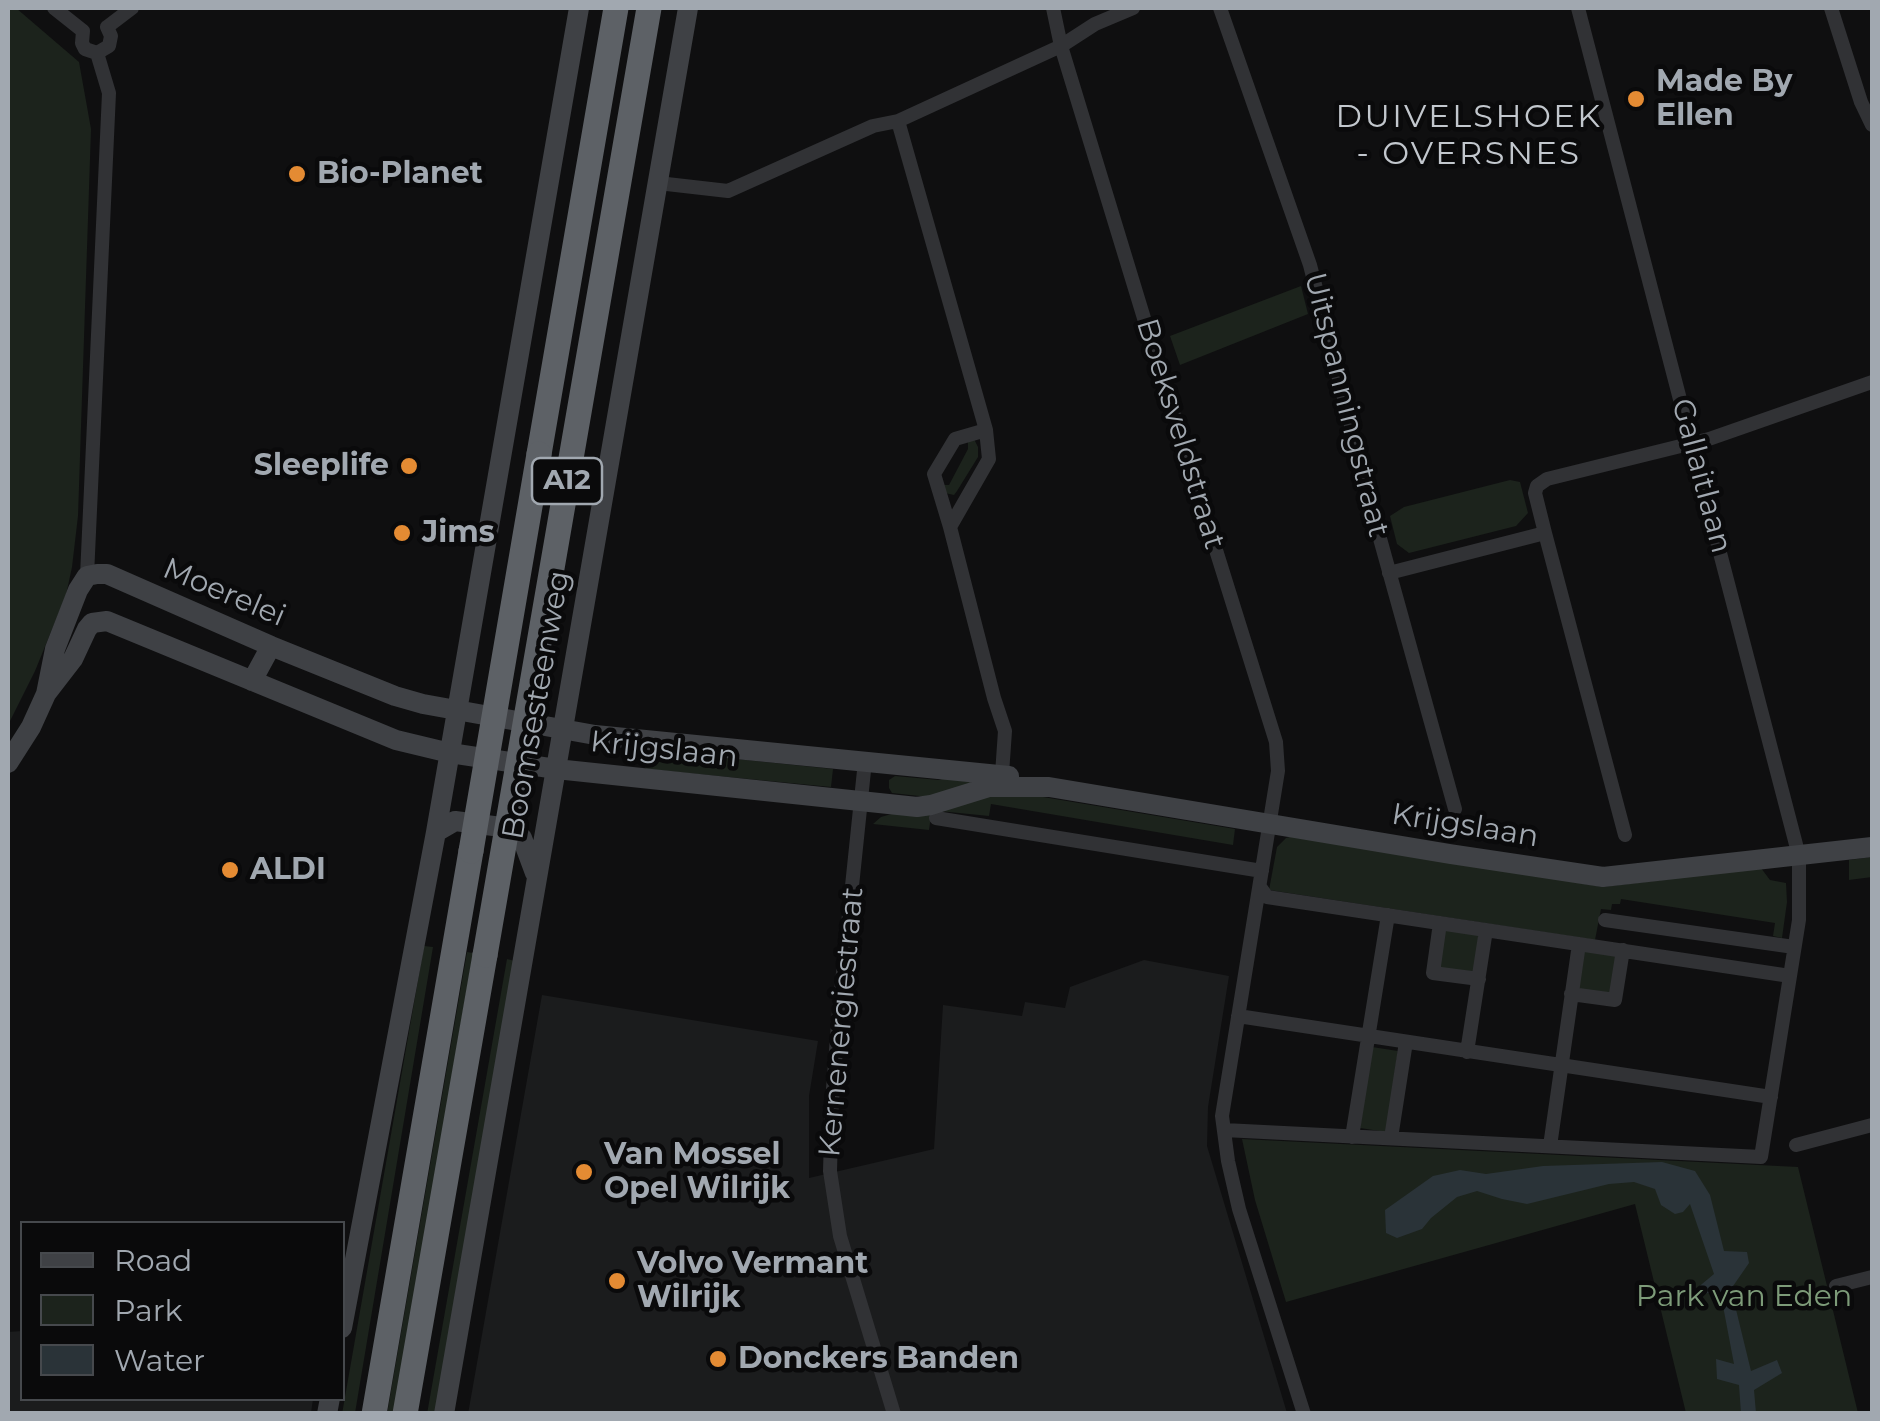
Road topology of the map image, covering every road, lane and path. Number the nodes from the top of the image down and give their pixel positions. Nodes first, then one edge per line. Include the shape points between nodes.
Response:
1 (54, 8) edge
2 (132, 8) edge
3 (578, 8) edge
4 (616, 8) edge
5 (649, 8) edge
6 (688, 8) edge
7 (1053, 8) edge
8 (1132, 8) edge
9 (1220, 8) edge
10 (1578, 8) edge
11 (1831, 8) edge
12 (107, 28) junction
13 (83, 31) junction
14 (1061, 46) junction
15 (98, 57) junction
16 (898, 121) junction
17 (1872, 125) edge
18 (658, 183) junction
19 (1872, 382) edge
20 (986, 430) junction
21 (1691, 442) junction
22 (950, 527) junction
23 (1545, 533) junction
24 (1389, 573) junction
25 (87, 576) junction
26 (271, 646) junction
27 (252, 681) junction
28 (46, 694) junction
29 (457, 712) junction
30 (563, 730) junction
31 (450, 753) junction
32 (865, 761) junction
33 (8, 762) edge
34 (556, 769) junction
35 (1002, 774) junction
36 (1049, 786) junction
37 (860, 802) junction
38 (1455, 808) dead end
39 (936, 818) dead end
40 (1270, 824) junction
41 (436, 832) junction
42 (1625, 835) dead end
43 (1872, 847) edge
44 (1800, 856) junction
45 (1261, 879) junction
46 (536, 880) junction
47 (1388, 916) junction
48 (1606, 920) dead end
49 (1440, 923) junction
50 (1486, 930) junction
51 (1579, 944) junction
52 (1794, 947) junction
53 (1622, 950) junction
54 (1790, 976) junction
55 (1479, 979) junction
56 (1572, 994) junction
57 (1238, 1016) junction
58 (1368, 1036) junction
59 (1406, 1042) junction
60 (1468, 1052) junction
61 (1560, 1066) junction
62 (1771, 1097) junction
63 (1872, 1125) edge
64 (1224, 1130) junction
65 (1352, 1137) junction
66 (1390, 1138) junction
67 (1796, 1145) dead end
68 (1550, 1146) junction
69 (1872, 1277) edge
70 (1836, 1286) dead end
71 (345, 1312) edge
72 (415, 1361) junction
73 (374, 1414) edge
74 (405, 1414) edge
75 (416, 1414) edge
76 (444, 1414) edge
77 (894, 1414) edge
78 (1304, 1414) edge

1 - 13 street
2 - 12 street
3 - 29 main road
4 - 73 highway, A12, bridge
5 - 72 highway, A12, bridge
6 - 18 main road, Boomsesteenweg
7 - 14 street, Boeksveldstraat
8 - 14 street
9 - 24 street, Uitspanningstraat via 1310,266
10 - 21 street, Gallaitlaan
11 - 17 street
12 - 13 street via 94,23
12 - 15 street via 109,46
13 - 15 street via 86,49
14 - 16 street
14 - 40 street, Boeksveldstraat via 1276,742
15 - 25 street via 109,93
16 - 18 street via 728,191
16 - 20 street
18 - 30 main road, Boomsesteenweg
19 - 21 street
20 - 22 street via 989,459
20 - 22 street via 955,439 934,474
21 - 23 street via 1546,480 1535,493
21 - 44 street, Gallaitlaan
22 - 35 street via 1005,731
23 - 24 street
23 - 42 street
24 - 38 street, Uitspanningstraat
25 - 26 main road, Moerelei via 107,574
25 - 28 main road via 55,649
26 - 27 main road
26 - 29 main road, Moerelei via 395,696
27 - 28 main road via 99,621 87,628
27 - 31 main road via 396,740
28 - 33 main road
29 - 30 main road, Krijgslaan
29 - 31 main road
30 - 32 main road, Krijgslaan
30 - 34 main road, Boomsesteenweg
31 - 34 main road, Krijgslaan
31 - 41 main road
32 - 35 main road, Krijgslaan
32 - 37 street, Kernenergiestraat
34 - 37 main road, Krijgslaan
34 - 46 main road, Boomsesteenweg
35 - 36 main road, Krijgslaan
36 - 37 main road, Krijgslaan via 989,786 931,806
36 - 40 main road, Krijgslaan
37 - 77 street, Kernenergiestraat via 830,1171 840,1236
39 - 45 street
40 - 44 main road, Krijgslaan via 1604,877
40 - 45 street, Boeksveldstraat
41 - 46 main road via 455,821 510,828 522,838
41 - 71 main road
43 - 44 main road, Krijgslaan
44 - 52 street, Gallaitlaan
45 - 47 street via 1267,897
45 - 57 street, Boeksveldstraat
46 - 76 main road, Boomsesteenweg
47 - 49 street
47 - 58 street
48 - 52 street
49 - 50 street
49 - 55 street via 1433,972
50 - 51 street
50 - 55 street
51 - 53 street
51 - 56 street
52 - 54 street, Gallaitlaan
53 - 54 street
53 - 56 street via 1615,1000
54 - 62 street, Gallaitlaan
55 - 60 street
56 - 61 street
57 - 58 street
57 - 64 street, Boeksveldstraat
58 - 59 street
58 - 65 street
59 - 60 street
59 - 66 street
60 - 61 street
61 - 62 street
61 - 68 street
62 - 68 street, Gallaitlaan via 1761,1158
63 - 67 street
64 - 65 street
64 - 78 street, Boeksveldstraat via 1240,1209
65 - 66 street
66 - 68 street
69 - 70 street
72 - 74 highway, A12
72 - 75 highway

